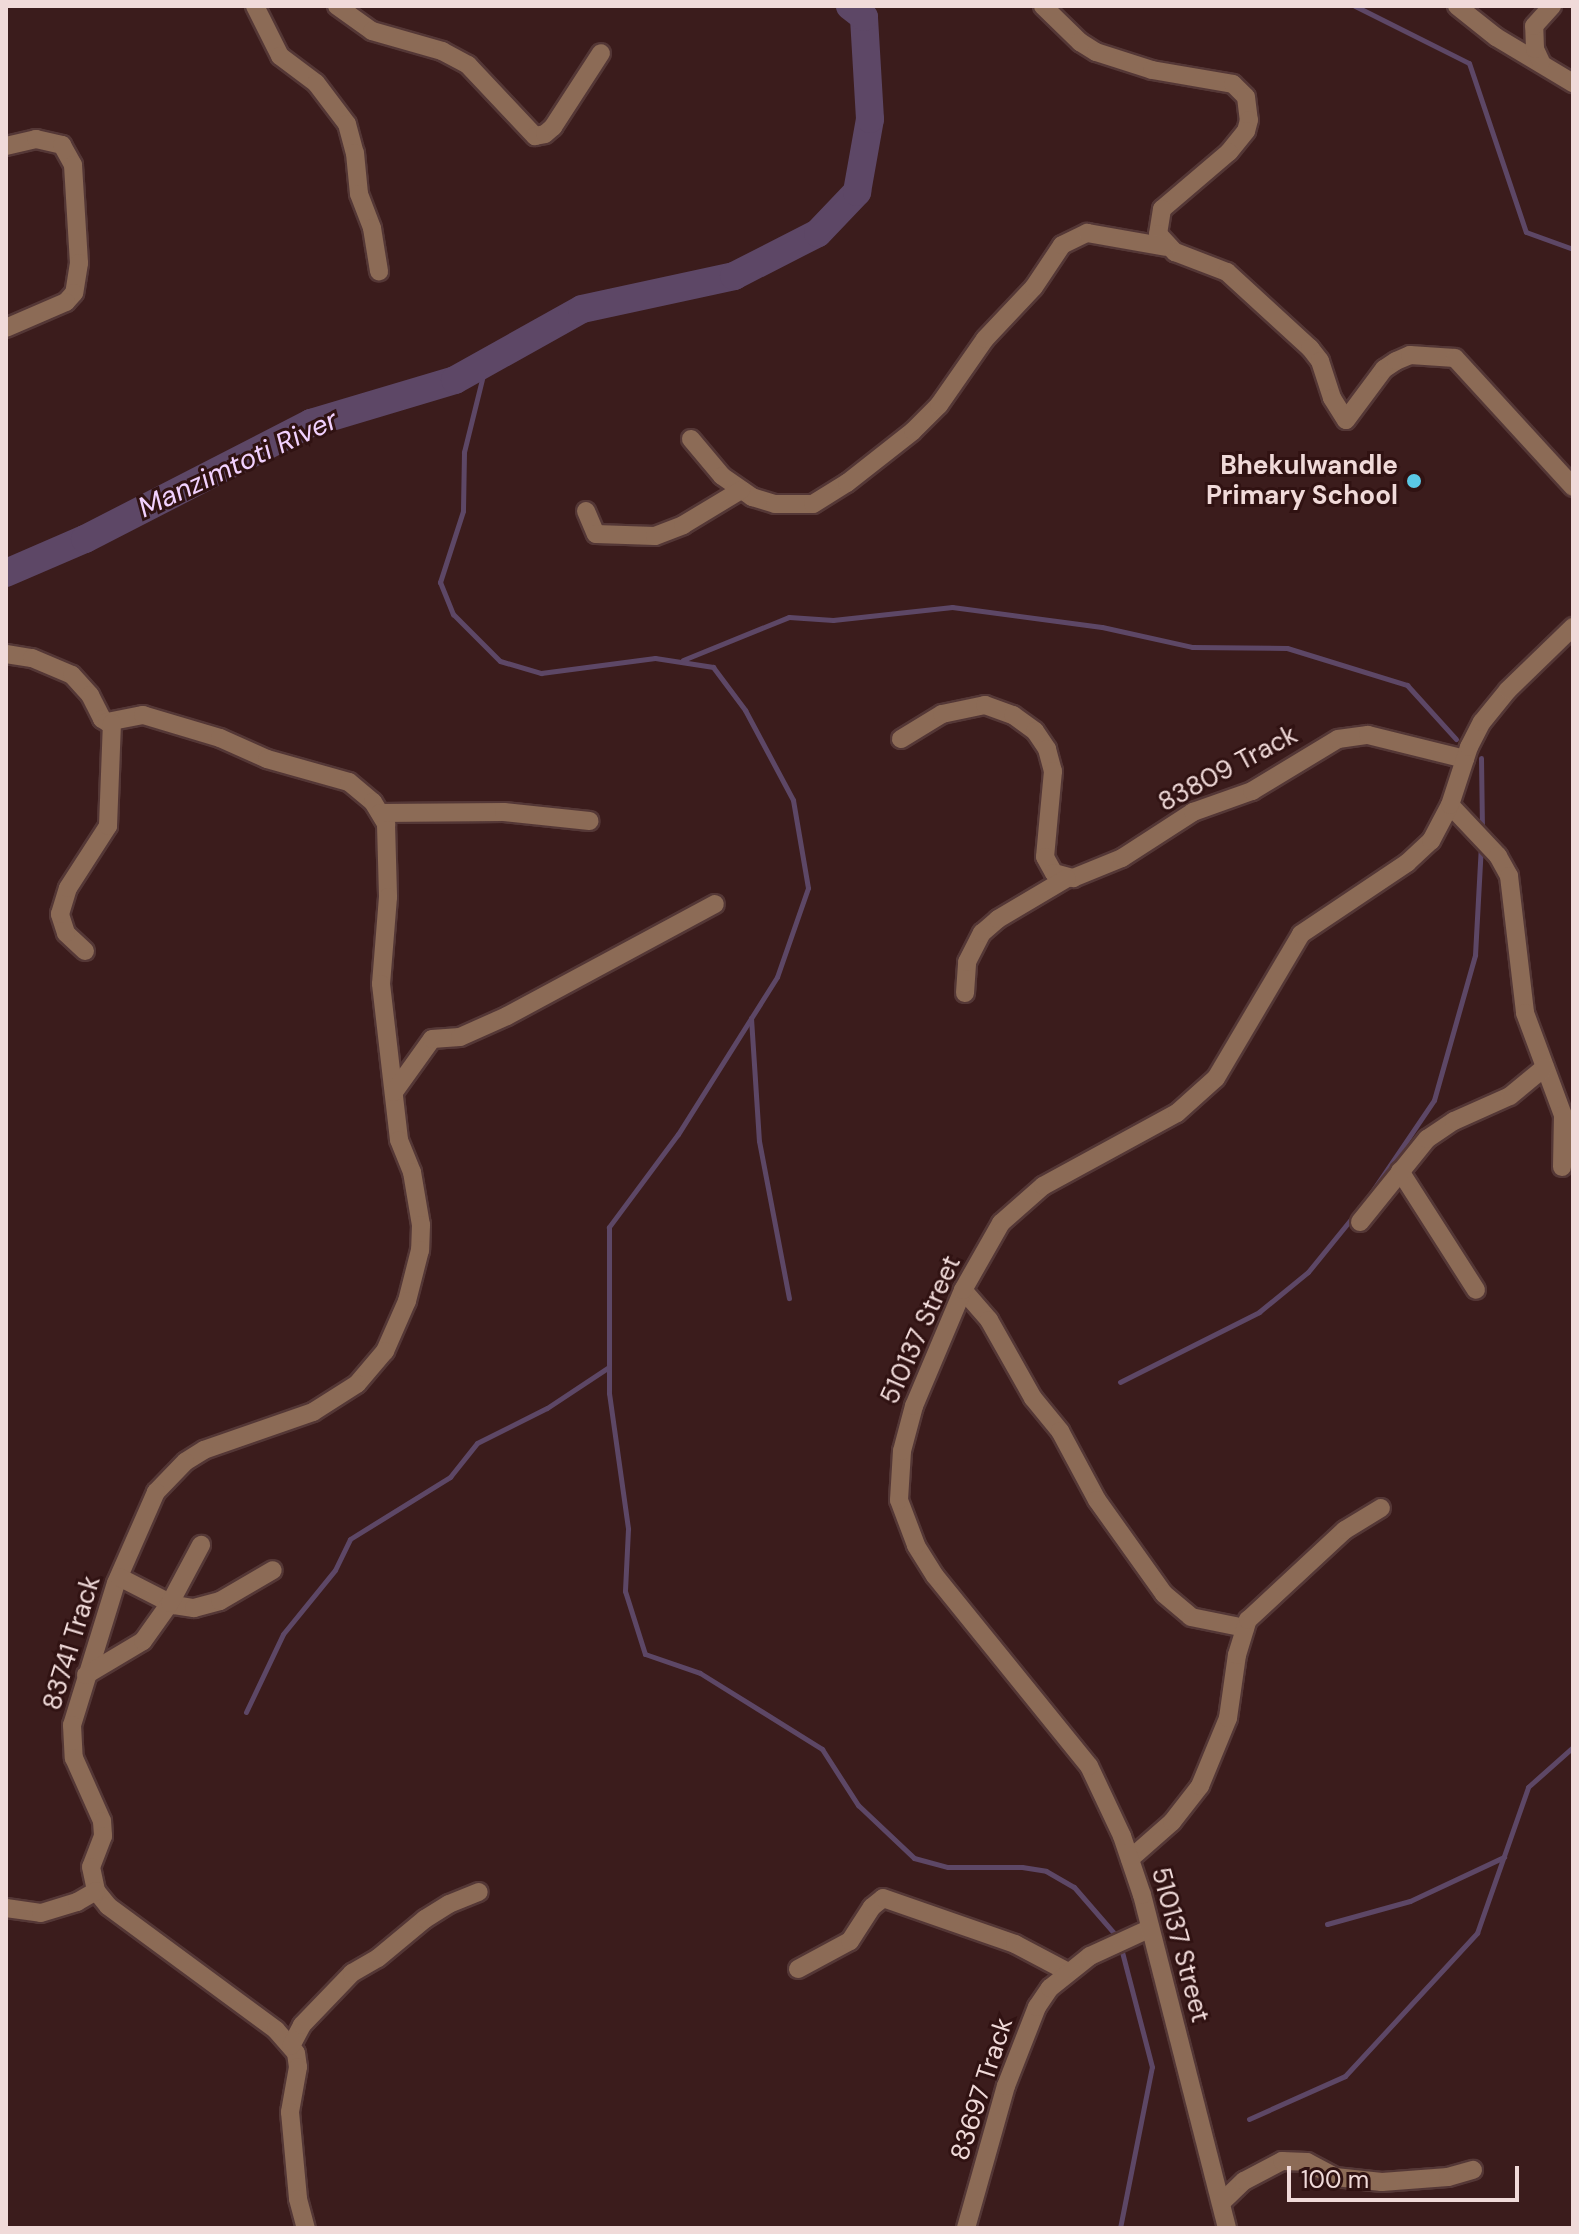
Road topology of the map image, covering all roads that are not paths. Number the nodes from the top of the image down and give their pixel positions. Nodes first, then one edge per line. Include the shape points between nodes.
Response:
1 (255, 6) edge
2 (337, 6) edge
3 (1043, 6) edge
4 (1457, 6) edge
5 (1552, 6) edge
6 (1534, 26) junction
7 (1496, 37) junction
8 (601, 53) dead end
9 (1541, 62) junction
10 (1573, 83) edge
11 (6, 146) edge
12 (1166, 247) junction
13 (379, 271) dead end
14 (6, 328) edge
15 (691, 439) dead end
16 (1573, 487) edge
17 (741, 490) junction
18 (586, 511) dead end
19 (1573, 627) edge
20 (6, 654) edge
21 (112, 723) junction
22 (901, 739) dead end
23 (1465, 759) junction
24 (1450, 805) junction
25 (380, 813) junction
26 (590, 821) dead end
27 (1067, 878) junction
28 (715, 904) dead end
29 (85, 951) dead end
30 (965, 993) dead end
31 (1545, 1067) junction
32 (394, 1092) junction
33 (1568, 1118) edge
34 (1562, 1167) dead end
35 (1400, 1171) junction
36 (1360, 1222) dead end
37 (963, 1290) junction
38 (1476, 1290) dead end
39 (1381, 1508) dead end
40 (201, 1545) dead end
41 (273, 1570) dead end
42 (119, 1577) junction
43 (170, 1603) junction
44 (1245, 1628) junction
45 (86, 1675) junction
46 (1130, 1859) junction
47 (96, 1891) junction
48 (479, 1892) dead end
49 (6, 1908) edge
50 (1149, 1929) junction
51 (798, 1969) dead end
52 (1068, 1972) junction
53 (291, 2046) junction
54 (1473, 2170) dead end
55 (1221, 2203) junction
56 (306, 2228) edge
57 (966, 2228) edge
58 (1227, 2228) edge

1 - 13 street via 280,56 316,83 347,124
2 - 8 street via 372,31 442,51 468,65 535,136 553,127
3 - 12 street via 1080,42 1114,60 1233,84 1246,97 1246,131 1162,209 1157,225
4 - 7 street
5 - 6 street
6 - 7 street
6 - 9 street
7 - 9 street
9 - 10 street
11 - 14 street via 36,139 62,145 73,165 79,263 74,293 66,302
12 - 16 street via 1227,272 1310,348 1346,420 1396,361 1410,355 1455,358
12 - 17 street via 1101,234 1075,236 985,339 939,405 847,483 813,504 775,504
15 - 17 street
17 - 18 street via 655,536 596,534
19 - 23 street, 510137 Street via 1489,711
20 - 21 street via 32,658 72,675 102,719
21 - 25 street via 143,715 220,738 267,759 349,782
21 - 29 street via 108,826 68,888 60,914 66,933
22 - 27 street via 942,714 985,705 1013,715 1035,731 1051,760 1053,778 1045,857 1054,873
23 - 24 street, 510137 Street
23 - 27 street, 83809 Track via 1368,735 1338,739 1252,791 1185,816 1122,858
24 - 31 street via 1498,856 1509,876 1520,991
24 - 37 street, 510137 Street via 1422,851 1307,927 1210,1084 1177,1113 1043,1186 1015,1208
25 - 26 street via 504,812
25 - 32 street, 83741 Track via 386,824 388,863 381,984
27 - 30 street, 83809 Track via 982,933 967,962
28 - 32 street via 507,1016 460,1037 432,1039
31 - 33 street
31 - 35 street via 1510,1096 1427,1139
32 - 42 street, 83741 Track via 399,1140 420,1208 420,1250 396,1331 357,1384 313,1412 204,1450 185,1462 150,1501
33 - 34 street
35 - 36 street
35 - 38 street
37 - 44 street via 989,1320 1097,1500 1164,1594 1191,1617
37 - 46 street, 510137 Street via 907,1430 898,1472 901,1508 935,1576 1089,1766
39 - 44 street via 1312,1559
40 - 43 street
41 - 43 street via 206,1607
42 - 43 street
42 - 45 street, 83741 Track
43 - 45 street via 143,1641
44 - 46 street via 1228,1718 1200,1786 1172,1822
45 - 47 street, 83741 Track via 72,1738 83,1785 102,1821 103,1836 91,1867
46 - 50 street, 510137 Street
47 - 49 street via 41,1913
47 - 53 street via 108,1906 215,1982
48 - 53 street via 437,1911 352,1973 302,2025
50 - 52 street, 83697 Track via 1117,1941
50 - 55 street, 510137 Street
51 - 52 street via 850,1941 883,1898 1015,1944
52 - 57 street, 83697 Track via 1050,1988 1031,2020 1006,2086
53 - 56 street via 298,2067 290,2112 292,2147
54 - 55 street via 1382,2182 1335,2177 1307,2162 1282,2161 1244,2181
55 - 58 street, 510137 Street

